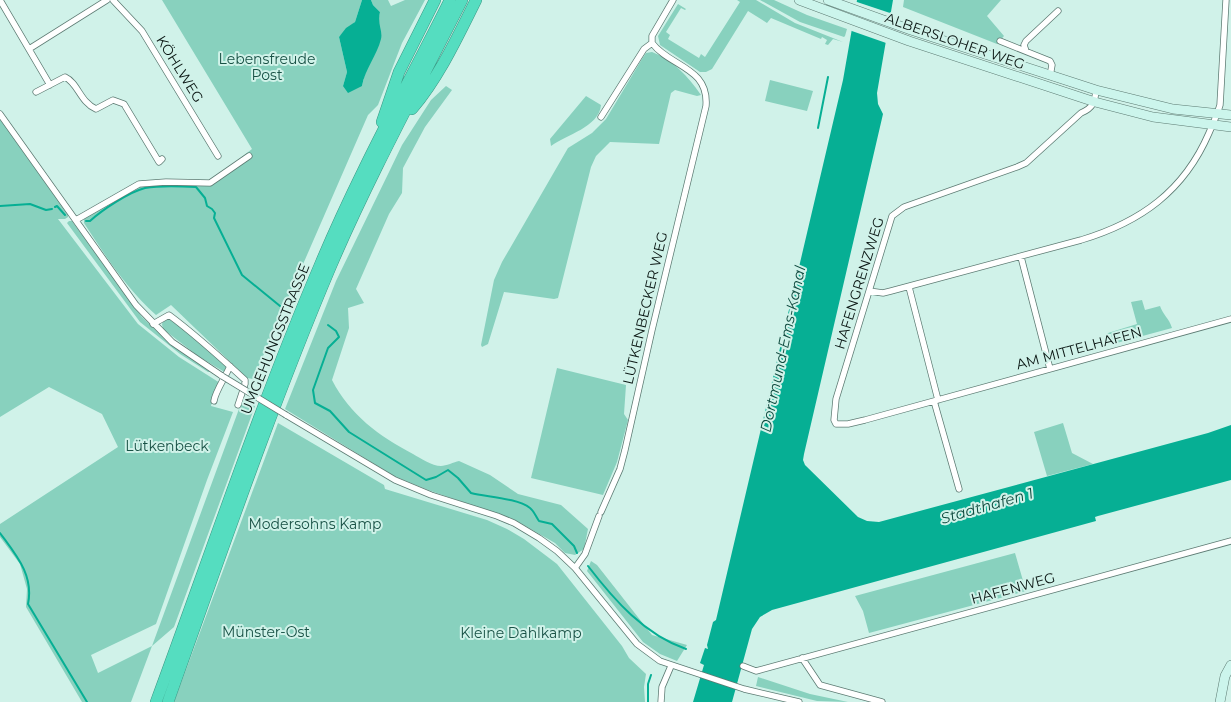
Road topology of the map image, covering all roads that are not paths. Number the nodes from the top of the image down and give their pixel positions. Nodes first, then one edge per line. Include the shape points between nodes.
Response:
1 (0, 0) edge
2 (106, 0) edge
3 (113, 0) edge
4 (435, 0) edge
5 (450, 0) edge
6 (462, 0) edge
7 (476, 0) edge
8 (673, 0) edge
9 (799, 0) edge
10 (828, 0) edge
11 (1226, 0) edge
12 (1058, 12) dead end
13 (1000, 41) dead end
14 (652, 43) junction
15 (29, 49) junction
16 (1026, 51) junction
17 (1050, 76) junction
18 (50, 84) junction
19 (1046, 86) junction
20 (1096, 90) junction
21 (36, 92) dead end
22 (1095, 102) junction
23 (0, 114) edge
24 (1218, 114) junction
25 (1231, 115) edge
26 (601, 118) dead end
27 (400, 124) junction
28 (1213, 125) junction
29 (1231, 127) edge
30 (218, 156) dead end
31 (250, 156) dead end
32 (162, 160) dead end
33 (365, 168) junction
34 (76, 220) junction
35 (1021, 257) junction
36 (909, 287) junction
37 (869, 291) junction
38 (1231, 319) edge
39 (153, 324) junction
40 (230, 366) junction
41 (1050, 369) junction
42 (936, 400) junction
43 (214, 401) dead end
44 (238, 404) dead end
45 (836, 424) joint
46 (959, 489) dead end
47 (1231, 541) edge
48 (575, 568) junction
49 (802, 658) junction
50 (1231, 665) edge
51 (670, 666) junction
52 (743, 666) dead end
53 (156, 702) edge
54 (168, 702) edge
55 (661, 702) edge
56 (799, 702) edge
57 (882, 702) edge
58 (1220, 702) edge

1 - 15 street
2 - 15 street
3 - 30 street, KÖHLWEG via 142,32
4 - 33 highway via 399,72
5 - 33 highway, UMGEHUNGSSTRASSE
6 - 27 highway, UMGEHUNGSSTRASSE
7 - 27 highway via 429,89
8 - 14 street via 652,36
9 - 19 main road, ALBERSLOHER WEG
10 - 17 main road, ALBERSLOHER WEG
11 - 24 street
12 - 16 street, ALBERSLOHER WEG via 1026,40
13 - 16 street, ALBERSLOHER WEG
14 - 26 street via 644,49
14 - 48 street, LÜTKENBECKER WEG via 692,71 704,91 706,106 620,469 585,554
15 - 18 street
16 - 17 street, ALBERSLOHER WEG via 1050,61
17 - 19 main road
17 - 20 main road, ALBERSLOHER WEG
18 - 21 street
18 - 32 street via 68,78 88,106 96,109 113,100 124,104 158,162
19 - 22 main road, ALBERSLOHER WEG
20 - 22 street
20 - 24 main road, ALBERSLOHER WEG via 1155,106
22 - 28 main road, ALBERSLOHER WEG via 1153,117
22 - 37 street, HAFENGRENZWEG via 1026,163 896,211
23 - 34 street
24 - 25 main road, ALBERSLOHER WEG
24 - 28 street
27 - 54 highway, UMGEHUNGSSTRASSE via 331,266 292,359
28 - 29 main road, ALBERSLOHER WEG
28 - 35 street via 1188,172 1158,204 1103,234
31 - 34 street via 210,183 139,184
33 - 53 highway, UMGEHUNGSSTRASSE via 321,262 283,355
34 - 39 street via 123,288
35 - 36 street
35 - 41 street
36 - 37 street via 883,293
36 - 42 street
37 - 45 street, HAFENGRENZWEG via 836,400
38 - 41 street, AM MITTELHAFEN
39 - 40 street via 169,314
39 - 48 street, bridge via 191,356 222,376 395,480 520,526 557,551
40 - 43 street
40 - 44 street via 245,380
41 - 42 street, AM MITTELHAFEN
42 - 45 street, AM MITTELHAFEN via 848,424
42 - 46 street
47 - 49 street, HAFENWEG
48 - 51 street via 637,644
49 - 52 street, HAFENWEG via 756,672
49 - 57 street via 820,685
50 - 58 main road via 1225,676
51 - 55 street via 662,687
51 - 56 street

